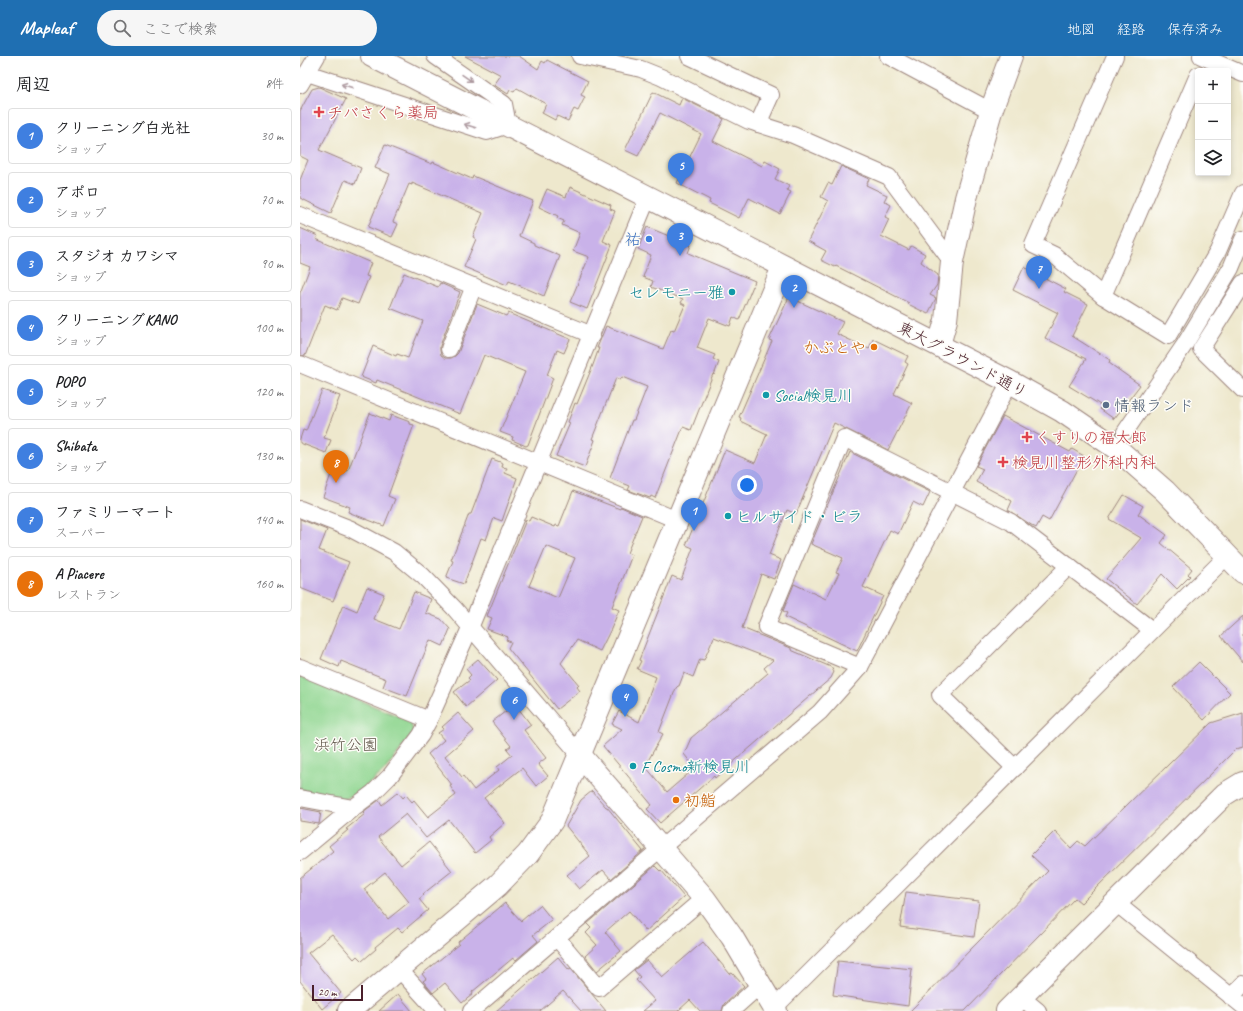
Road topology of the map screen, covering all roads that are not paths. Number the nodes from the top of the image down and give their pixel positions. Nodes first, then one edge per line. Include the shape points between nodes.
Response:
1 (317, 56) edge
2 (372, 56) edge
3 (435, 56) edge
4 (580, 56) edge
5 (689, 56) edge
6 (888, 56) edge
7 (1011, 56) edge
8 (1115, 56) edge
9 (619, 60) edge
10 (1202, 62) edge
11 (1243, 74) edge
12 (303, 79) edge
13 (1195, 82) edge
14 (991, 111) junction
15 (501, 122) junction
16 (758, 124) junction
17 (1243, 193) edge
18 (648, 197) junction
19 (300, 215) edge
20 (1243, 239) edge
21 (952, 262) junction
22 (783, 267) junction
23 (1243, 283) edge
24 (474, 286) junction
25 (1103, 296) junction
26 (592, 335) junction
27 (939, 345) junction
28 (449, 350) dead end
29 (300, 364) edge
30 (1010, 382) junction
31 (1243, 390) edge
32 (1125, 432) dead end
33 (538, 462) junction
34 (951, 492) junction
35 (300, 509) edge
36 (677, 520) junction
37 (1228, 555) junction
38 (1069, 566) junction
39 (1243, 572) edge
40 (470, 628) junction
41 (1152, 630) junction
42 (300, 667) edge
43 (860, 667) junction
44 (429, 720) junction
45 (580, 755) junction
46 (1014, 768) junction
47 (1243, 783) edge
48 (300, 798) edge
49 (353, 808) junction
50 (662, 849) junction
51 (300, 852) edge
52 (704, 898) junction
53 (1116, 903) junction
54 (557, 938) junction
55 (398, 969) junction
56 (1243, 984) edge
57 (760, 985) junction
58 (1237, 1001) edge
59 (1014, 1004) edge
60 (775, 1009) edge
61 (349, 1011) edge
62 (437, 1011) edge
63 (471, 1011) edge
64 (731, 1011) edge
65 (1038, 1011) edge

1 - 12 street
2 - 15 street, 東大グラウンド通り
3 -> 15 street via 504,104
4 - 9 street
5 - 16 street via 771,95
6 - 14 street
7 - 14 street
8 - 25 street via 1033,245 1054,255
9 - 16 street via 661,77
10 - 11 street
15 -> 12 street via 487,132
13 - 25 street
14 - 21 street via 966,198
15 - 18 street, 東大グラウンド通り
16 - 21 street via 794,135 889,177
17 - 25 street via 1218,251 1168,336
18 - 22 street, 東大グラウンド通り
18 - 26 street
19 - 24 street
20 - 32 street via 1231,268 1185,344
21 - 27 street via 946,320
22 - 27 street, 東大グラウンド通り
22 - 36 street
23 - 31 street via 1201,349
24 - 26 street
24 - 28 street
26 - 33 street
27 - 30 street, 東大グラウンド通り
29 - 33 street
30 - 34 street
30 - 37 street, 東大グラウンド通り via 1062,411 1116,448 1165,491
33 - 36 street
33 - 40 street
34 - 38 street via 1011,522
34 - 43 street
34 - 43 street via 844,438 766,627
35 - 40 street via 351,529 394,552 423,576
36 - 45 street
37 - 39 street, 東大グラウンド通り
37 - 41 street
38 - 41 street
38 - 46 street via 940,695
40 - 44 street
40 - 45 street
41 - 46 street
42 - 44 street
43 - 50 street via 820,712
44 - 49 street via 421,735 390,776
45 - 50 street
45 - 55 street via 552,821 528,854 498,885
46 - 60 street
47 - 53 street via 1225,794
48 - 49 street
49 - 51 street
50 - 52 street
50 - 54 street
52 - 54 street via 599,988
52 - 57 street via 732,937
53 - 58 street
53 - 59 street
54 - 63 street
55 - 61 street
55 - 62 street
56 - 58 street
57 - 60 street
57 - 64 street
59 - 65 street

